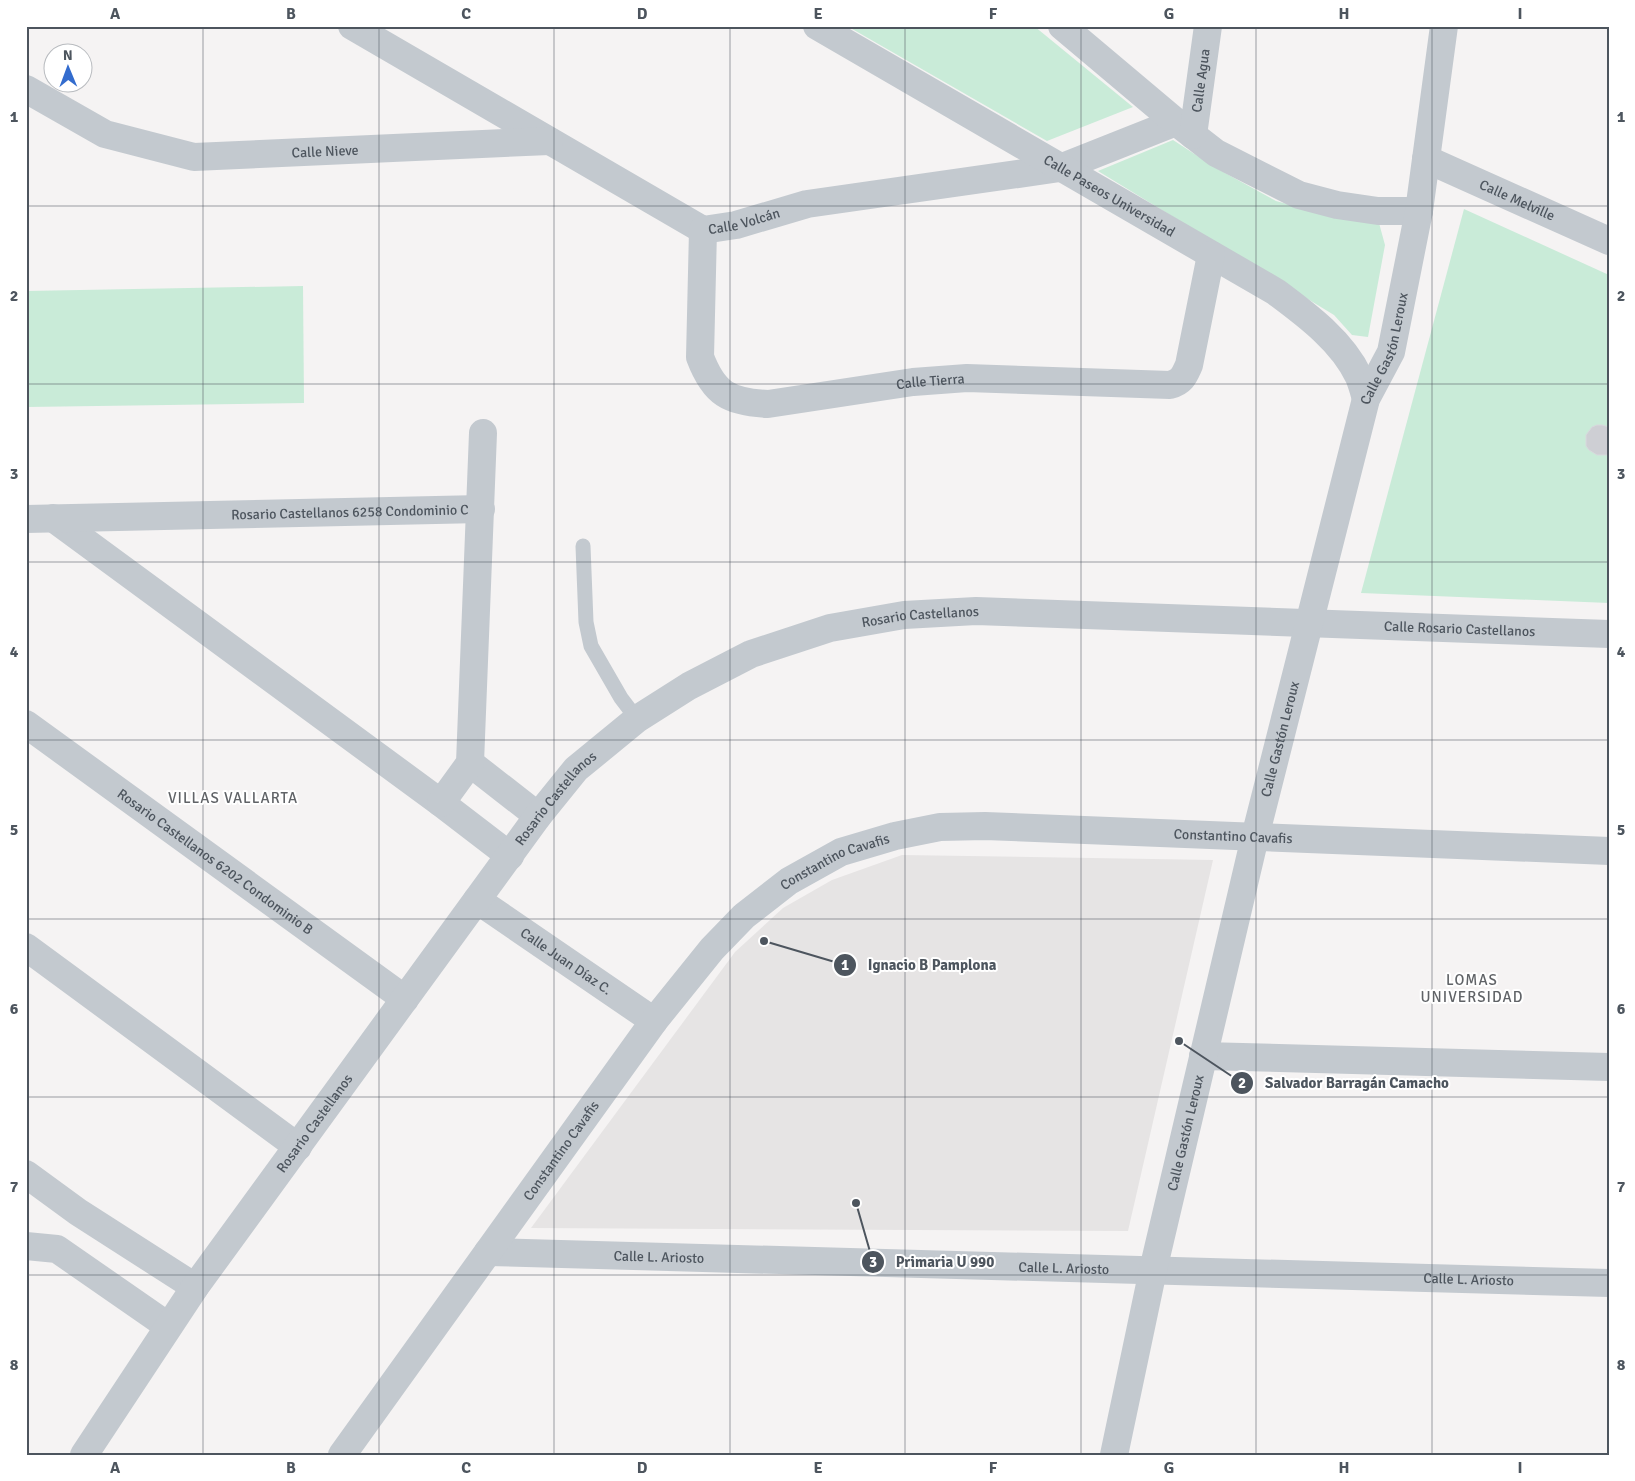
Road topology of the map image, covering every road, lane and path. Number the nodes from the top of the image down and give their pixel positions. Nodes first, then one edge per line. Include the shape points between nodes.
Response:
1 (352, 26) edge
2 (817, 26) edge
3 (1062, 26) edge
4 (1208, 26) edge
5 (1444, 26) edge
6 (30, 93) edge
7 (1184, 128) junction
8 (549, 141) junction
9 (1426, 159) junction
10 (1060, 168) junction
11 (1419, 211) junction
12 (703, 230) junction
13 (1609, 241) edge
14 (1211, 256) junction
15 (1366, 399) junction
16 (483, 433) dead end
17 (480, 509) junction
18 (54, 518) junction
19 (26, 519) edge
20 (583, 546) dead end
21 (1309, 623) junction
22 (1609, 634) edge
23 (637, 719) junction
24 (26, 724) edge
25 (470, 763) junction
26 (441, 803) junction
27 (538, 816) junction
28 (1255, 836) junction
29 (1609, 851) edge
30 (510, 856) junction
31 (477, 900) junction
32 (26, 946) edge
33 (405, 999) junction
34 (654, 1021) junction
35 (1203, 1056) junction
36 (1609, 1067) edge
37 (298, 1147) junction
38 (26, 1174) edge
39 (78, 1212) junction
40 (26, 1246) edge
41 (57, 1249) junction
42 (488, 1252) junction
43 (1153, 1270) junction
44 (1609, 1283) edge
45 (195, 1287) junction
46 (168, 1326) junction
47 (84, 1455) edge
48 (342, 1455) edge
49 (1114, 1455) edge

1 - 8 street, Calle Volcán
2 - 10 street, Calle Paseos Universidad
3 - 7 street
4 - 7 street, Calle Agua
5 - 9 street, Calle Gastón Leroux
6 - 8 street, Calle Nieve via 105,134 194,157
7 - 10 street, Calle Volcán
7 - 11 street via 1216,153 1299,195 1378,211
8 - 12 street, Calle Volcán
9 - 11 street, Calle Gastón Leroux
9 - 13 street, Calle Melville
10 - 12 street, Calle Volcán via 808,204 736,225
10 - 14 street, Calle Paseos Universidad
11 - 15 street, Calle Gastón Leroux via 1391,352
12 - 14 street, Calle Tierra via 700,357 717,388 730,398 768,404 913,382 967,378 1170,385 1180,382 1189,365
14 - 15 street, Calle Paseos Universidad via 1276,292 1307,316 1344,354 1358,376
15 - 21 street, Calle Gastón Leroux
16 - 17 street
17 - 18 street, Rosario Castellanos 6258 Condominio C
17 - 25 street, Rosario Castellanos 6258 Condominio C
18 - 19 street, Rosario Castellanos 6258 Condominio C
18 - 26 street
20 - 23 lane via 586,622 592,646 621,698
21 - 22 street, Calle Rosario Castellanos
21 - 23 street, Rosario Castellanos via 976,611 904,615 830,628 751,654 689,686
21 - 28 street, Calle Gastón Leroux
23 - 27 street, Rosario Castellanos via 576,769
24 - 33 street, Rosario Castellanos 6202 Condominio B
25 - 26 street
25 - 27 street
26 - 30 street
27 - 30 street, Rosario Castellanos
28 - 29 street, Constantino Cavafis
28 - 34 street, Constantino Cavafis via 976,826 896,836 842,852 789,881 744,916 712,949
28 - 35 street, Calle Gastón Leroux
30 - 31 street, Rosario Castellanos
31 - 33 street, Rosario Castellanos
31 - 34 street, Calle Juan Díaz C.
32 - 37 street
33 - 37 street, Rosario Castellanos
34 - 42 street, Constantino Cavafis
35 - 36 street
35 - 43 street, Calle Gastón Leroux
37 - 45 street, Rosario Castellanos
38 - 39 street
39 - 41 street
39 - 45 street
40 - 41 street
41 - 46 street
42 - 43 street, Calle L. Ariosto
42 - 48 street, Constantino Cavafis
43 - 44 street, Calle L. Ariosto
43 - 49 street, Calle Gastón Leroux
45 - 46 street, Rosario Castellanos
46 - 47 street, Rosario Castellanos

